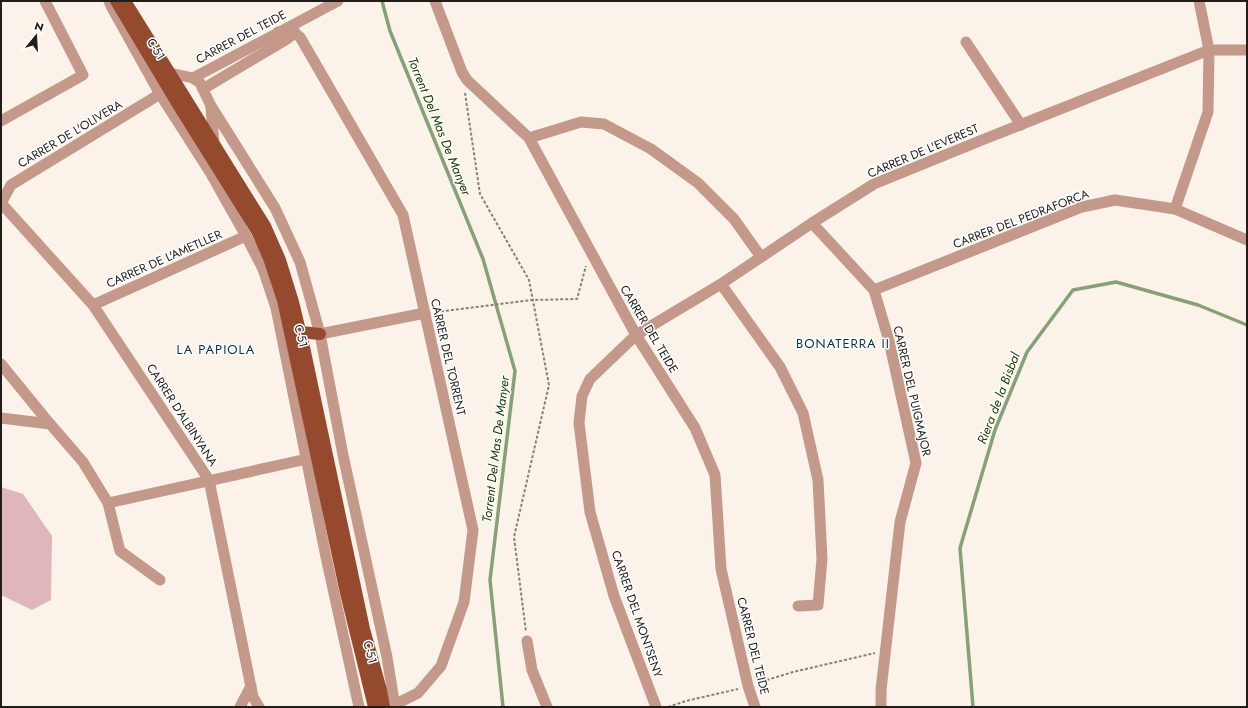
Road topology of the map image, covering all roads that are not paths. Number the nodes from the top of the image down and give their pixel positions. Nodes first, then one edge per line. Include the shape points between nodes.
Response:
1 (45, 1) edge
2 (109, 1) edge
3 (116, 1) edge
4 (126, 1) edge
5 (338, 1) edge
6 (435, 1) edge
7 (1199, 1) edge
8 (301, 20) junction
9 (278, 32) junction
10 (297, 35) junction
11 (966, 42) dead end
12 (1209, 50) junction
13 (1247, 50) edge
14 (170, 73) junction
15 (193, 78) junction
16 (203, 89) junction
17 (160, 94) junction
18 (183, 94) junction
19 (211, 106) junction
20 (1, 121) edge
21 (1021, 125) junction
22 (529, 138) junction
23 (211, 148) junction
24 (234, 193) junction
25 (1, 203) edge
26 (1175, 209) junction
27 (232, 212) junction
28 (812, 223) junction
29 (246, 236) junction
30 (1247, 240) edge
31 (262, 242) junction
32 (762, 257) junction
33 (721, 284) junction
34 (874, 290) junction
35 (93, 305) junction
36 (425, 313) junction
37 (300, 332) junction
38 (320, 334) junction
39 (636, 335) junction
40 (1, 364) edge
41 (1, 418) edge
42 (50, 424) junction
43 (312, 460) junction
44 (209, 480) junction
45 (108, 503) junction
46 (347, 554) junction
47 (160, 580) dead end
48 (798, 606) dead end
49 (527, 641) road end
50 (251, 686) junction
51 (385, 706) edge
52 (240, 707) edge
53 (260, 707) edge
54 (359, 707) edge
55 (547, 707) edge
56 (656, 707) edge
57 (755, 707) edge
58 (881, 707) edge

1 - 20 street via 83,75
2 - 17 street
3 - 23 main road, C-51
4 - 14 main road, C-51
5 - 8 street, CARRER DEL TEIDE
6 - 22 street, CARRER DEL TEIDE via 467,80
7 - 12 street
8 - 9 street, CARRER DEL TEIDE
8 - 10 street, CARRER DEL TEIDE
9 - 10 street
9 - 15 street, CARRER DEL TEIDE
10 - 16 street, CARRER DEL TEIDE
10 - 36 street, CARRER DEL TORRENT via 403,215
11 - 21 street
12 - 13 street, CARRER DE L'EVEREST
12 - 21 street, CARRER DE L'EVEREST
12 - 26 street via 1208,112
14 - 15 street
14 - 18 main road, C-51
15 - 16 street
15 - 18 street
16 - 19 street
17 - 25 street, CARRER DE L'OLIVERA via 11,185
17 - 27 street via 210,172
18 - 23 main road, C-51 via 183,101
19 - 23 street
19 - 38 street via 278,215 300,262
21 - 28 street, CARRER DE L'EVEREST via 874,184
22 - 32 street via 581,122 604,124 651,149 698,183 734,219
22 - 39 street, CARRER DEL TEIDE
23 - 24 main road, C-51
23 - 37 main road, C-51 via 265,226 280,260
24 - 27 street
24 - 31 main road, C-51
25 - 35 street, CARRER D'ALBINYANA
26 - 30 street, CARRER DEL PEDRAFORCA
26 - 34 street, CARRER DEL PEDRAFORCA via 1116,200 1082,207
27 - 29 street
28 - 32 street, CARRER DE L'EVEREST
28 - 34 street, CARRER DEL PUIGMAJOR
29 - 35 street, CARRER DE L'AMETLLER
29 - 43 street via 264,269 276,308
31 - 37 main road via 273,254 292,318
31 - 43 main road, C-51 via 283,300
32 - 33 street, CARRER DE L'EVEREST
33 - 39 street, CARRER DE L'EVEREST
33 - 48 street via 780,367 803,413 818,480 822,559 818,606
34 - 58 street, CARRER DEL PUIGMAJOR via 916,463 900,522
35 - 44 street, CARRER D'ALBINYANA
36 - 38 street
36 - 51 street, CARRER DEL TORRENT via 473,530 464,602 441,666 418,693
37 - 38 main road
37 - 46 main road, C-51
38 - 51 street via 343,455 387,657
39 - 56 street, CARRER DEL MONTSENY via 590,379 582,396 578,423 590,512 614,596
39 - 57 street, CARRER DEL TEIDE via 695,428 715,475 721,569
40 - 42 street
41 - 42 street
42 - 45 street via 83,462
43 - 44 street
43 - 46 main road via 324,467 339,538
43 - 51 main road, C-51 via 346,593
43 - 54 street via 326,557
44 - 45 street
44 - 50 street, CARRER D'ALBINYANA
45 - 47 street via 120,551
46 - 51 main road, C-51
49 - 55 street via 532,670
50 - 52 street
50 - 53 street, CARRER D'ALBINYANA via 253,697

